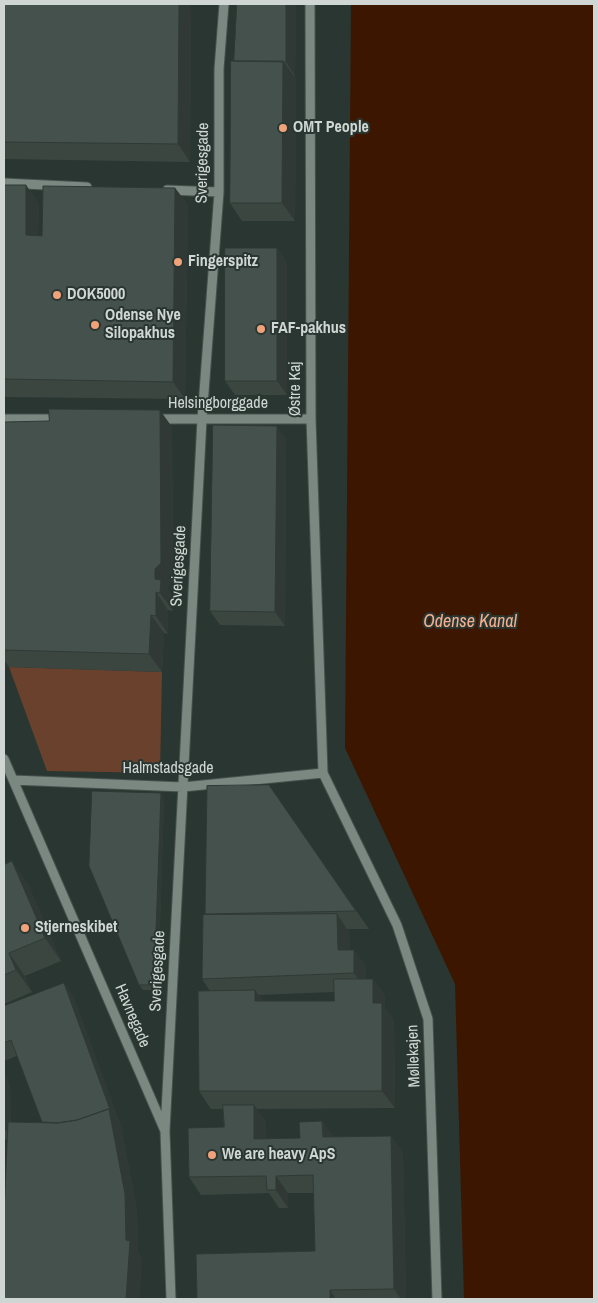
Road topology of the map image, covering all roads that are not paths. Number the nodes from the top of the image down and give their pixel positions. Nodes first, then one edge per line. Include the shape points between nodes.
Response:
1 (224, 4) edge
2 (310, 4) edge
3 (4, 183) edge
4 (92, 187) edge
5 (160, 190) edge
6 (219, 192) junction
7 (4, 419) edge
8 (63, 419) edge
9 (153, 419) edge
10 (202, 419) junction
11 (312, 419) junction
12 (4, 759) edge
13 (323, 773) junction
14 (12, 780) junction
15 (183, 787) junction
16 (165, 1131) junction
17 (171, 1299) edge
18 (437, 1299) edge

1 - 6 street, Sverigesgade via 218,69
2 - 11 street, Østre Kaj
3 - 4 street
5 - 6 street
6 - 10 street, Sverigesgade
7 - 8 street
9 - 10 street, Helsingborggade
10 - 11 street, Helsingborggade
10 - 15 street, Sverigesgade
11 - 13 street, Østre Kaj
12 - 14 street, Havnegade
13 - 15 street, Halmstadsgade
13 - 18 street, Møllekajen via 397,926 428,1019
14 - 15 street, Halmstadsgade
14 - 16 street, Havnegade
15 - 16 street, Sverigesgade
16 - 17 street, Havnegade

